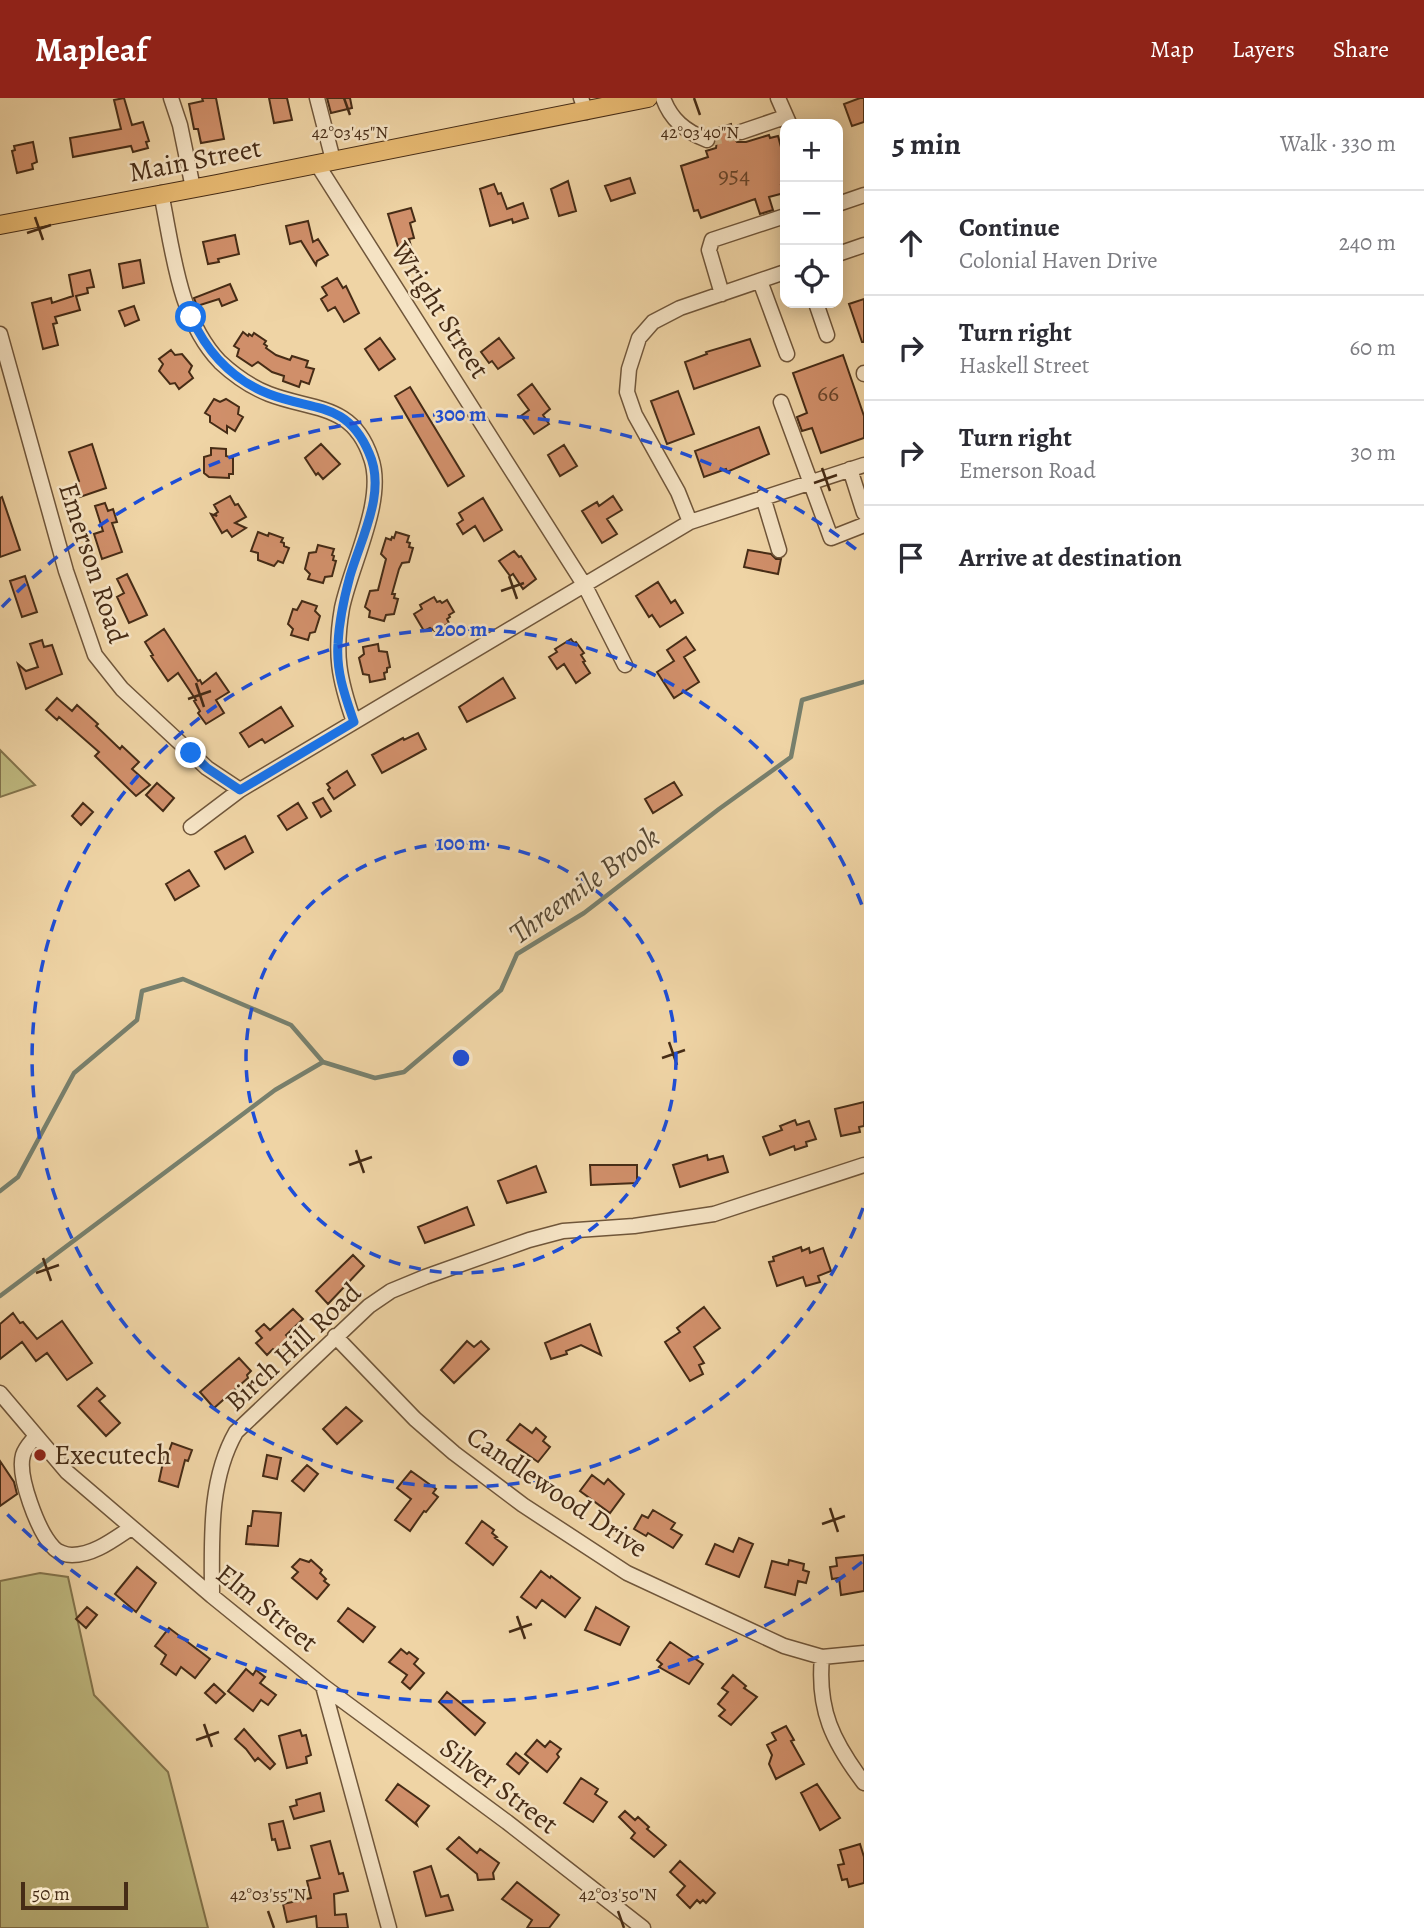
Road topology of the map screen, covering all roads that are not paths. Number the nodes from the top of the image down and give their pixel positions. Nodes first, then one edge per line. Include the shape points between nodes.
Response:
1 (170, 98) edge
2 (317, 98) edge
3 (648, 98) edge
4 (663, 98) edge
5 (778, 98) edge
6 (583, 105) edge
7 (786, 119) edge
8 (780, 123) edge
9 (741, 132) tunnel mouth
10 (707, 140) tunnel mouth
11 (325, 162) junction
12 (193, 188) junction
13 (161, 193) junction
14 (864, 195) edge
15 (843, 202) edge
16 (780, 218) edge
17 (0, 225) edge
18 (864, 245) edge
19 (843, 252) edge
20 (780, 274) edge
21 (760, 281) junction
22 (722, 294) junction
23 (818, 308) edge
24 (0, 334) edge
25 (827, 335) dead end
26 (787, 354) dead end
27 (781, 402) dead end
28 (857, 467) edge
29 (809, 483) junction
30 (763, 497) junction
31 (864, 513) edge
32 (690, 522) junction
33 (864, 525) edge
34 (779, 550) dead end
35 (585, 586) junction
36 (625, 665) dead end
37 (354, 722) junction
38 (240, 790) junction
39 (191, 827) dead end
40 (864, 1165) edge
41 (335, 1336) junction
42 (0, 1393) edge
43 (35, 1437) junction
44 (131, 1528) junction
45 (212, 1595) junction
46 (864, 1653) edge
47 (822, 1657) junction
48 (323, 1686) junction
49 (864, 1783) edge
50 (389, 1928) edge
51 (643, 1928) edge

1 - 12 street
2 - 11 street, Wright Street
3 - 6 main road, Main Street
4 - 10 street via 680,125
5 - 7 street
6 - 11 main road, Main Street
8 - 9 street
11 - 12 main road, Main Street
11 - 35 street, Wright Street
12 - 13 main road, Main Street
13 - 17 main road, Main Street
13 - 37 street via 188,308 209,349 234,374 257,388 342,416 355,428 371,457 373,501 349,578 338,642 339,671
14 - 15 street
16 - 22 street via 712,240 709,250
18 - 19 street
20 - 21 street
21 - 22 street
21 - 26 street
22 - 32 street via 653,322 639,338 629,369 627,392 635,415
23 - 25 street
24 - 38 street, Emerson Road via 66,571 95,655 122,689 207,768
27 - 29 street
28 - 29 street
28 - 31 street
29 - 30 street
29 - 33 street via 831,538
30 - 32 street
30 - 34 street
32 - 35 street
35 - 36 street, Wright Street
35 - 37 street
37 - 38 street
38 - 39 street
40 - 41 street, Birch Hill Road via 714,1214 563,1231 528,1240 391,1291
41 - 45 street, Birch Hill Road via 236,1432 229,1445 214,1505
41 - 47 street, Candlewood Drive via 454,1453 590,1551 784,1646
42 - 43 street, Elm Street
43 - 44 street, Elm Street via 66,1472
43 - 44 street via 24,1452 22,1466 35,1515 53,1548 84,1554
44 - 45 street, Elm Street
45 - 48 street, Elm Street
46 - 47 street, Candlewood Drive
47 - 49 street via 821,1692 830,1727
48 - 50 street, Elm Street
48 - 51 street, Silver Street

